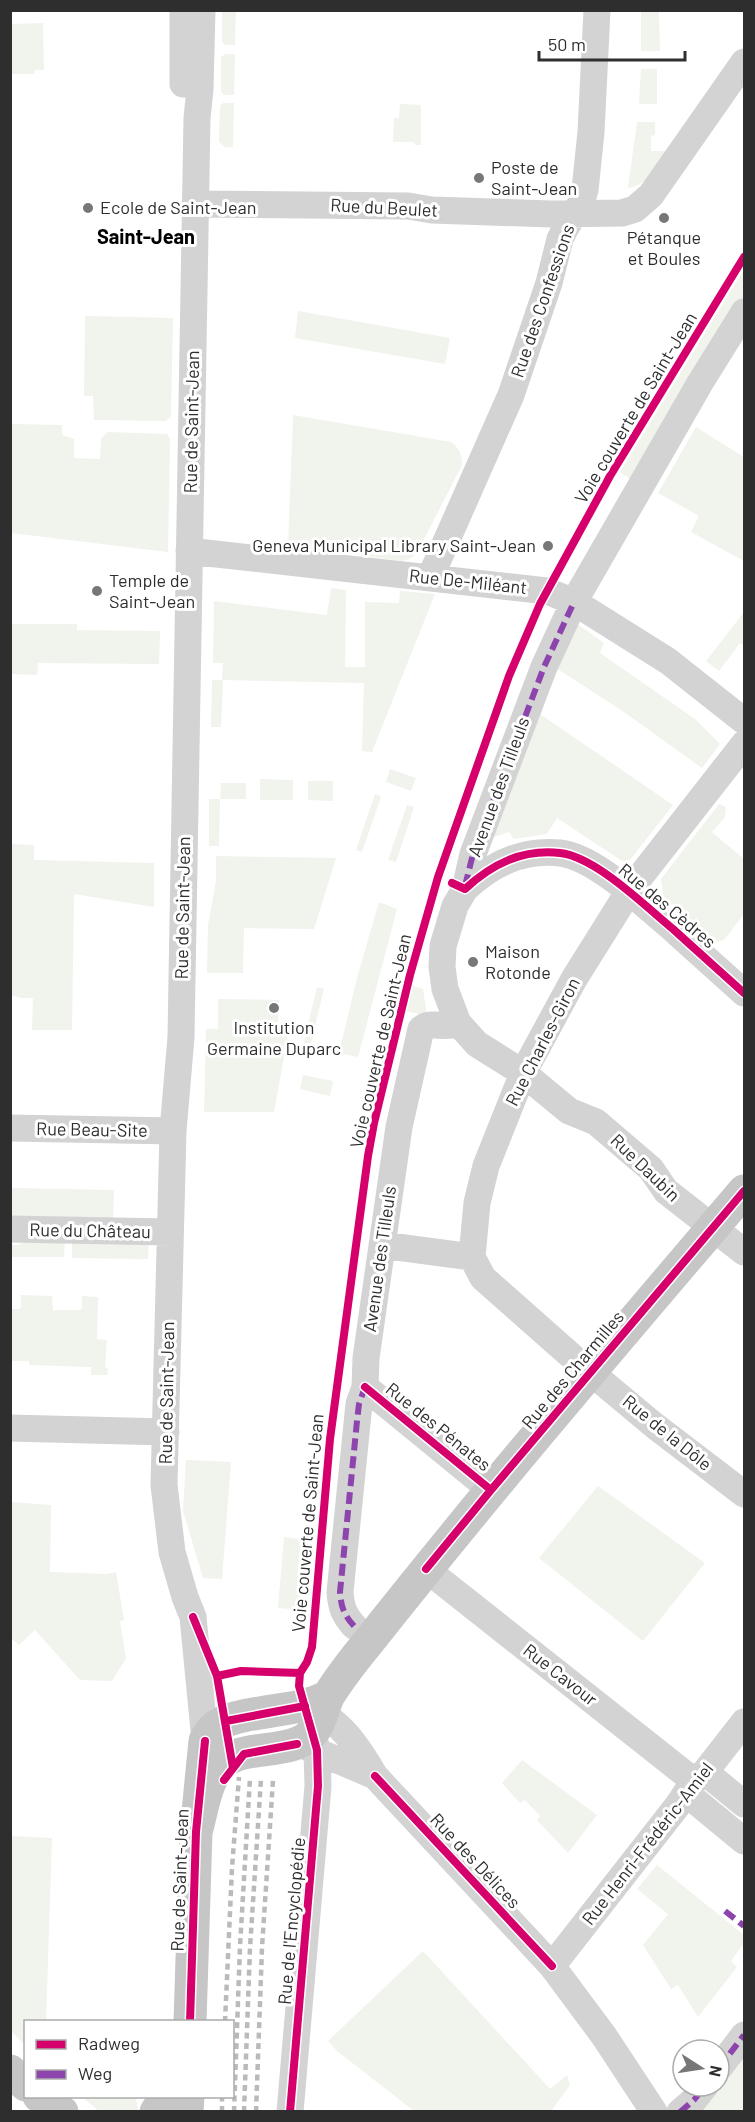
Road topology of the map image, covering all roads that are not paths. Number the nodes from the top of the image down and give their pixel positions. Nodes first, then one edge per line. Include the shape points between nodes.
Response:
1 (183, 10) edge
2 (202, 10) edge
3 (597, 10) edge
4 (744, 62) edge
5 (197, 118) junction
6 (195, 204) junction
7 (573, 215) junction
8 (744, 312) edge
9 (189, 551) junction
10 (430, 578) junction
11 (574, 602) junction
12 (744, 721) edge
13 (744, 744) edge
14 (465, 889) junction
15 (629, 891) junction
16 (744, 993) edge
17 (458, 1023) junction
18 (523, 1073) junction
19 (10, 1128) edge
20 (173, 1131) junction
21 (744, 1191) edge
22 (712, 1228) junction
23 (10, 1229) edge
24 (170, 1232) junction
25 (382, 1245) junction
26 (744, 1252) edge
27 (472, 1257) junction
28 (591, 1372) junction
29 (365, 1387) junction
30 (10, 1428) edge
31 (166, 1432) junction
32 (491, 1490) junction
33 (744, 1494) edge
34 (426, 1569) junction
35 (354, 1626) dead end
36 (744, 1722) edge
37 (314, 1724) junction
38 (216, 1731) junction
39 (244, 1754) junction
40 (375, 1776) junction
41 (695, 1782) junction
42 (744, 1804) edge
43 (196, 1832) junction
44 (744, 1841) edge
45 (552, 1966) junction
46 (191, 1988) junction
47 (183, 2020) edge
48 (190, 2020) edge
49 (744, 2035) edge
50 (731, 2052) edge
51 (10, 2071) edge
52 (24, 2083) edge
53 (165, 2098) edge
54 (696, 2098) edge
55 (156, 2112) edge
56 (290, 2112) edge
57 (654, 2112) edge
58 (680, 2112) edge

1 - 5 street, Rue de Saint-Jean via 183,88
2 - 5 street, Rue de Saint-Jean
3 - 7 street, Rue des Confessions via 585,190
4 - 7 street, Rue du Beulet via 651,195 635,209 621,213
5 - 6 street, Rue de Saint-Jean
6 - 7 street, Rue du Beulet via 408,207
6 - 9 street, Rue de Saint-Jean
7 - 10 street, Rue des Confessions via 560,239 511,395
8 - 11 street, Avenue des Tilleuls
9 - 10 street, Rue De-Miléant
9 - 20 street, Rue de Saint-Jean via 181,1037
10 - 11 street, Rue De-Miléant via 547,591
11 - 12 street, Rue De-Miléant via 668,661
11 - 14 street, Avenue des Tilleuls via 544,667 473,854
13 - 15 street, Rue Charles-Giron
14 - 15 street, Rue des Cèdres via 506,860 525,854 562,853 597,868
14 - 17 street, Avenue des Tilleuls via 455,906 443,946 445,989
15 - 16 street, Rue des Cèdres
15 - 18 street, Rue Charles-Giron via 574,979
17 - 18 street, Rue Daubin via 477,1044
17 - 25 street, Avenue des Tilleuls via 421,1029 399,1127
18 - 22 street, Rue Daubin via 569,1111 596,1122 651,1169 666,1191
18 - 27 street, Rue Charles-Giron via 486,1166 477,1203
19 - 20 street, Rue Beau-Site
20 - 24 street, Rue de Saint-Jean
21 - 22 main road, Rue des Charmilles
22 - 26 street, Rue Daubin
22 - 28 main road, Rue des Charmilles
23 - 24 street, Rue du Château
24 - 31 street, Rue de Saint-Jean
25 - 27 street
25 - 29 street, Avenue des Tilleuls
27 - 28 street via 483,1278
28 - 32 main road, Rue des Charmilles
28 - 33 street, Rue de la Dôle
29 - 32 street, Rue des Pénates
29 - 35 street, Avenue des Tilleuls via 359,1404 340,1592 345,1616
30 - 31 street
31 - 38 street, Rue de Saint-Jean via 164,1485 172,1552 193,1617 202,1693
32 - 34 main road, Rue des Charmilles
34 - 37 main road, Rue des Charmilles via 360,1652
34 - 41 street, Rue Cavour
36 - 41 street, Rue Henri-Frédéric-Amiel
37 - 38 main road
37 - 39 main road
37 - 40 street, Rue des Délices
37 - 40 street, Rue des Délices via 356,1744
37 - 56 street, Rue de l'Encyclopédie via 318,1786
38 - 39 street via 217,1751
38 - 43 main road, Rue de Saint-Jean
39 - 43 main road via 220,1765 214,1773
40 - 45 street, Rue des Délices
41 - 42 street, Rue Cavour
41 - 44 street, Rue Cavour
41 - 45 street, Rue Henri-Frédéric-Amiel
43 - 46 main road, Rue de Saint-Jean
45 - 57 street, Rue des Délices
46 - 47 main road
46 - 48 main road, Rue de Saint-Jean
49 - 50 street
51 - 52 main road
53 - 55 main road
54 - 58 street

